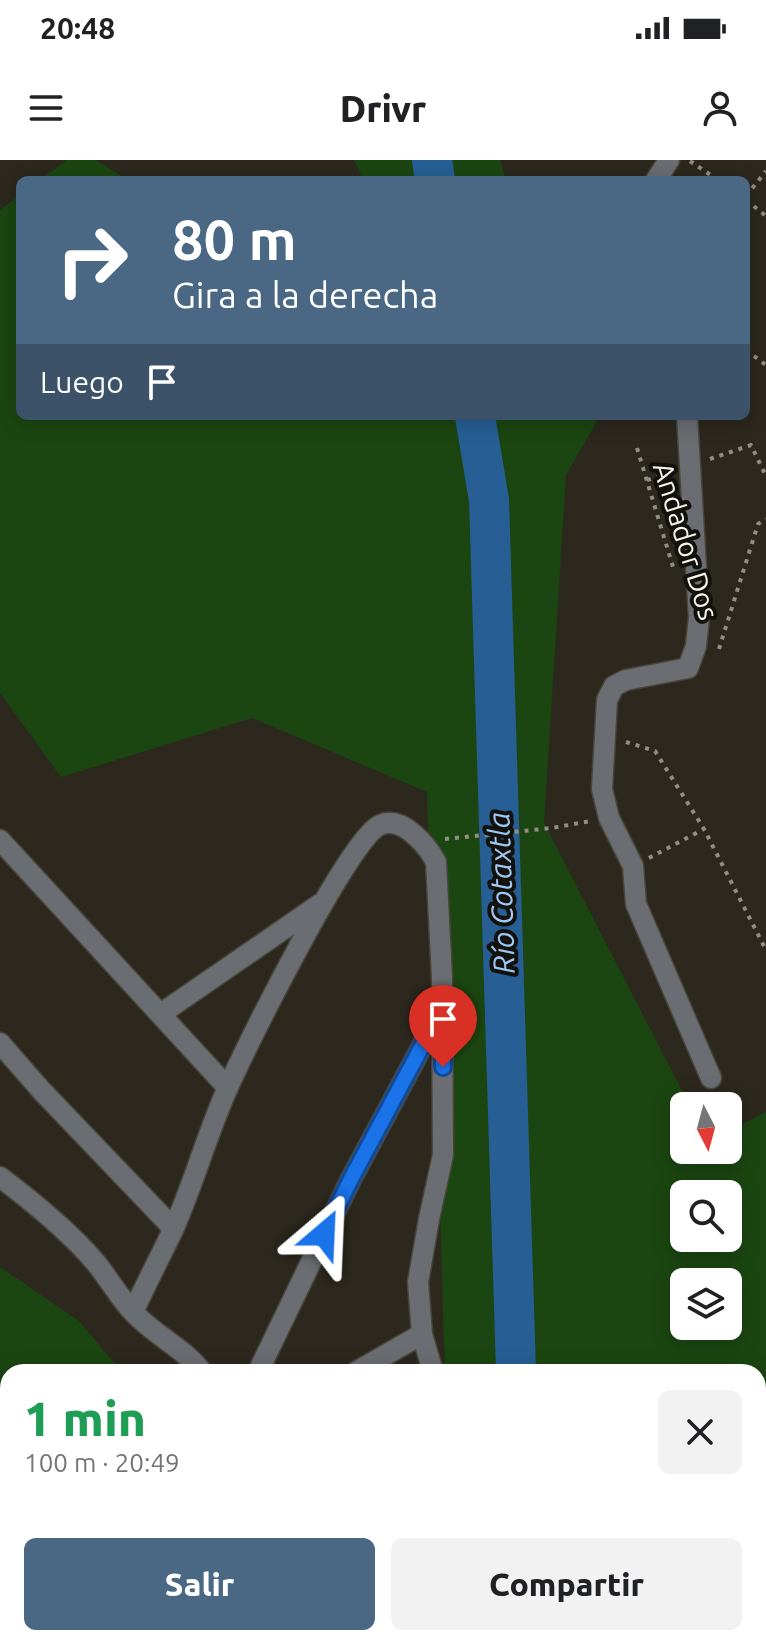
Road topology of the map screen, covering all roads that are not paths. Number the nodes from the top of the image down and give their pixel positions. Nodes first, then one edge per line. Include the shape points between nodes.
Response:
1 (687, 420) edge
2 (0, 840) edge
3 (323, 902) junction
4 (443, 1007) junction
5 (162, 1013) junction
6 (0, 1043) edge
7 (711, 1078) dead end
8 (228, 1088) junction
9 (0, 1177) edge
10 (173, 1228) junction
11 (133, 1312) junction
12 (422, 1334) junction
13 (196, 1364) edge
14 (262, 1364) edge
15 (370, 1364) edge
16 (431, 1364) edge

1 - 7 street via 699,617 696,646 688,668 614,686 607,700 602,789 609,818 633,866 636,904
2 - 5 street
3 - 4 street via 365,835 381,824 395,824 422,842 436,862
3 - 5 street
3 - 8 street
4 - 12 street via 443,1155 418,1282
4 - 14 street via 351,1179
5 - 8 street
6 - 10 street
8 - 10 street
9 - 11 street via 95,1262
10 - 11 street
11 - 13 street
12 - 15 street
12 - 16 street

